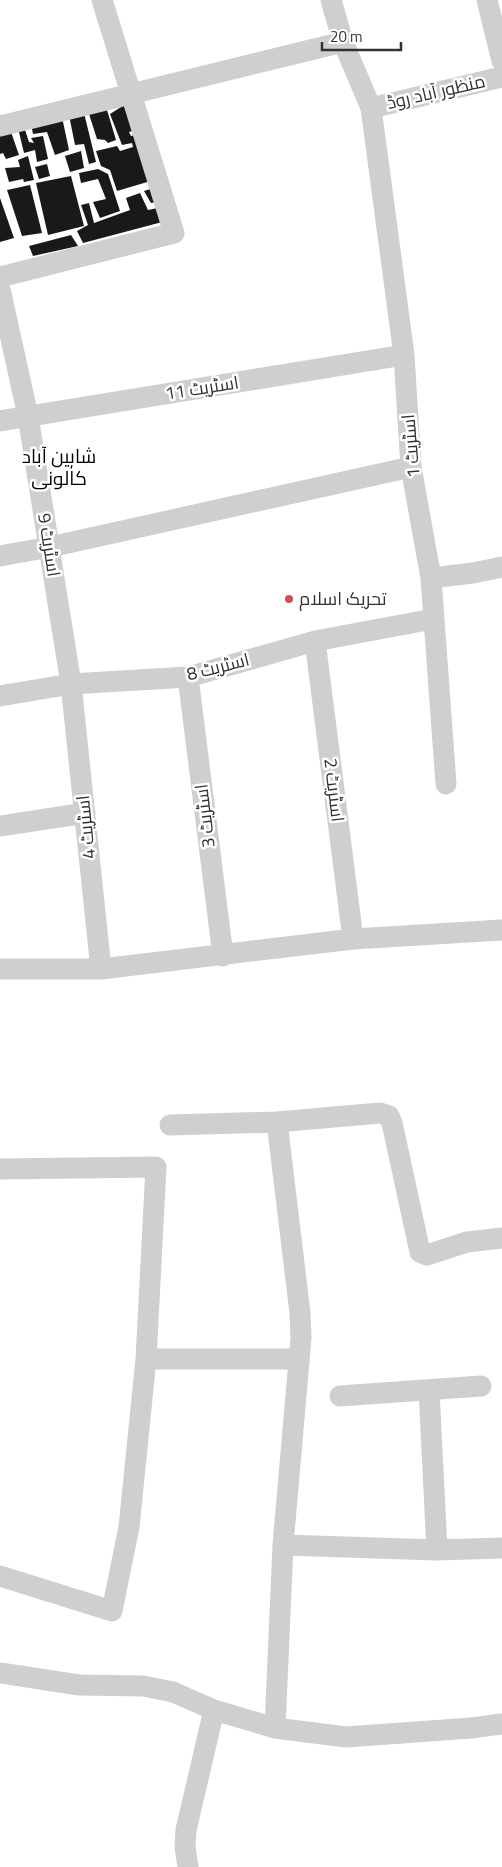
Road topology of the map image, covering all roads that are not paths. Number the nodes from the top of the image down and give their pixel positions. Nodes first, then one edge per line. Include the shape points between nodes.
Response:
1 (102, 0) edge
2 (331, 0) edge
3 (486, 0) edge
4 (343, 42) junction
5 (502, 61) edge
6 (502, 77) edge
7 (132, 94) junction
8 (371, 108) junction
9 (0, 126) edge
10 (0, 277) edge
11 (0, 289) edge
12 (404, 355) junction
13 (28, 416) junction
14 (0, 421) edge
15 (411, 467) junction
16 (50, 547) junction
17 (0, 556) edge
18 (502, 567) edge
19 (431, 578) junction
20 (433, 619) junction
21 (314, 640) junction
22 (188, 676) junction
23 (71, 684) junction
24 (0, 696) edge
25 (446, 784) dead end
26 (85, 813) junction
27 (0, 826) edge
28 (502, 930) edge
29 (353, 939) junction
30 (222, 956) junction
31 (0, 969) edge
32 (101, 969) junction
33 (277, 1122) junction
34 (170, 1125) dead end
35 (0, 1169) edge
36 (502, 1238) edge
37 (146, 1359) junction
38 (299, 1359) junction
39 (481, 1386) dead end
40 (429, 1390) junction
41 (340, 1396) dead end
42 (283, 1545) junction
43 (502, 1548) edge
44 (437, 1550) junction
45 (0, 1576) edge
46 (0, 1673) edge
47 (214, 1710) junction
48 (502, 1724) edge
49 (275, 1728) junction
50 (188, 1867) edge

1 - 7 street
2 - 4 street, اسٹریٹ 1
3 - 5 street
4 - 7 street
4 - 8 street, اسٹریٹ 1
6 - 8 street, منظور آباد روڈ
7 - 9 street
7 - 10 street via 174,233
8 - 12 street, اسٹریٹ 1
11 - 13 street, اسٹریٹ 9
12 - 13 street, اسٹریٹ 11
12 - 15 street, اسٹریٹ 1
13 - 14 street, اسٹریٹ 11
13 - 16 street, اسٹریٹ 9
15 - 16 street
15 - 19 street, اسٹریٹ 1
16 - 17 street
16 - 23 street, اسٹریٹ 9
18 - 19 street
19 - 20 street, اسٹریٹ 1
20 - 21 street, اسٹریٹ 8
20 - 25 street, اسٹریٹ 1
21 - 22 street, اسٹریٹ 8
21 - 29 street, اسٹریٹ 2
22 - 23 street, اسٹریٹ 8
22 - 30 street, اسٹریٹ 3
23 - 24 street, اسٹریٹ 8
23 - 26 street, اسٹریٹ 4
26 - 27 street
26 - 32 street, اسٹریٹ 4
28 - 29 street
29 - 30 street
30 - 32 street
31 - 32 street
33 - 34 street
33 - 36 street via 380,1113 389,1116 420,1252 426,1255 466,1242
33 - 38 street via 300,1312
35 - 37 street via 156,1167
37 - 38 street
37 - 45 street via 129,1527 112,1611
38 - 42 street
39 - 40 street
40 - 41 street
40 - 44 street
42 - 44 street
42 - 49 street
43 - 44 street
46 - 47 street via 79,1685 143,1686 173,1692
47 - 49 street
47 - 50 street via 186,1830
48 - 49 street via 346,1736

